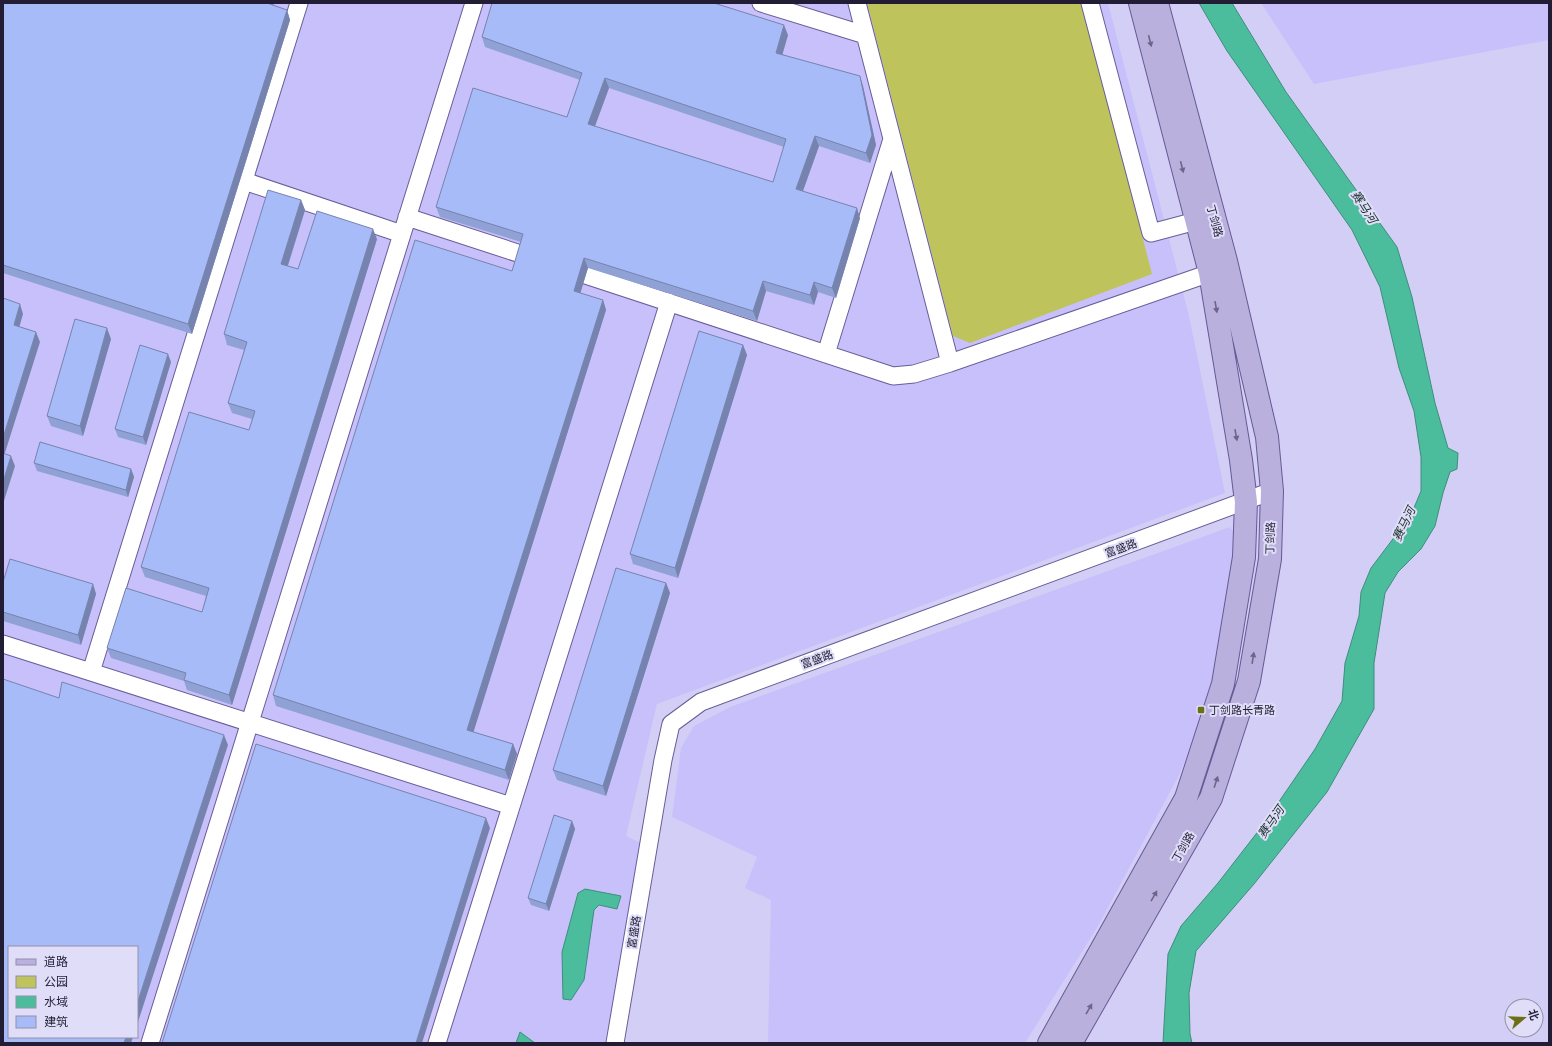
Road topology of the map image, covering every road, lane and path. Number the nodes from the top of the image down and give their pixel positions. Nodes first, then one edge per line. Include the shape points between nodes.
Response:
1 (299, 3) edge
2 (474, 3) edge
3 (761, 3) edge
4 (857, 3) edge
5 (1090, 3) edge
6 (1140, 3) edge
7 (1157, 3) edge
8 (865, 35) junction
9 (892, 139) junction
10 (244, 181) junction
11 (407, 217) junction
12 (1196, 221) junction
13 (402, 234) junction
14 (1210, 273) junction
15 (669, 302) junction
16 (826, 354) junction
17 (950, 363) junction
18 (1272, 491) junction
19 (1246, 502) junction
20 (3, 644) edge
21 (91, 672) junction
22 (250, 723) junction
23 (511, 806) junction
24 (150, 1043) edge
25 (437, 1043) edge
26 (616, 1043) edge
27 (1049, 1043) edge
28 (1071, 1043) edge

1 - 10 street
2 - 11 street
3 - 8 street
4 - 8 street
5 - 12 street via 1152,233
6 -> 12 main road, 丁剑路
7 - 18 main road, 丁剑路 via 1226,261 1266,429
8 - 9 street
9 - 16 street
9 - 17 street
10 - 13 street
10 - 21 street
11 - 13 street
11 - 15 street
12 - 14 main road, 丁剑路
13 - 22 street
14 - 17 street
14 -> 19 main road, 丁剑路
15 - 16 street
15 - 23 street
16 - 17 street via 893,376 914,374
18 - 19 street, 富盛路
28 -> 18 main road, 丁剑路 via 1211,798 1249,681 1270,559
19 - 26 street, 富盛路 via 701,702 671,724
19 - 27 main road, 丁剑路 via 1244,557 1223,684 1186,798
20 - 21 street
21 - 22 street
22 - 23 street
22 - 24 street
23 - 25 street

